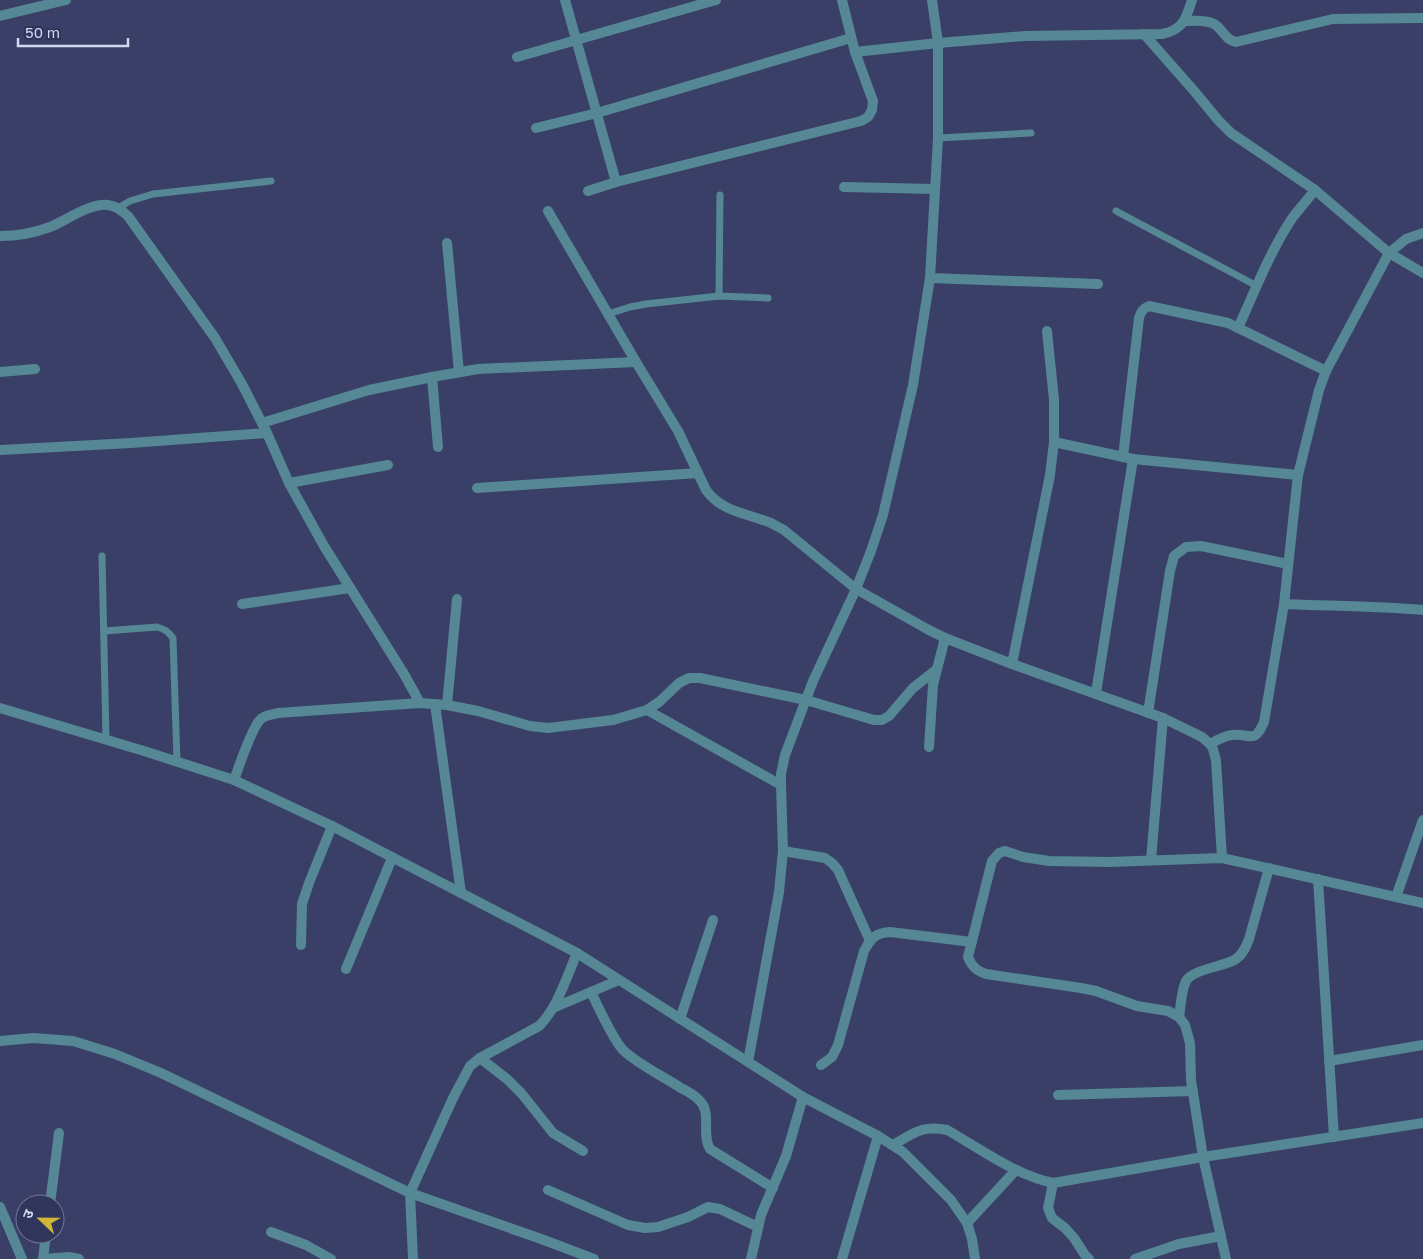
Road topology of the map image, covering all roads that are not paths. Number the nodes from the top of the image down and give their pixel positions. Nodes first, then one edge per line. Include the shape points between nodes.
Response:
1 (66, 0) edge
2 (565, 0) edge
3 (716, 0) edge
4 (842, 0) edge
5 (932, 0) edge
6 (1192, 0) edge
7 (0, 16) edge
8 (1423, 18) edge
9 (1184, 21) junction
10 (1144, 34) junction
11 (851, 38) junction
12 (576, 39) junction
13 (938, 43) junction
14 (855, 52) junction
15 (517, 57) dead end
16 (597, 113) junction
17 (536, 128) dead end
18 (1031, 133) dead end
19 (938, 138) junction
20 (271, 181) dead end
21 (616, 182) junction
22 (844, 187) dead end
23 (935, 189) junction
24 (1315, 190) junction
25 (588, 191) dead end
26 (720, 195) dead end
27 (118, 208) junction
28 (548, 211) dead end
29 (1116, 211) dead end
30 (1422, 230) edge
31 (0, 236) edge
32 (448, 243) dead end
33 (1389, 253) junction
34 (1423, 273) edge
35 (930, 278) junction
36 (1098, 284) dead end
37 (1257, 286) junction
38 (718, 296) junction
39 (768, 298) dead end
40 (608, 314) junction
41 (1238, 328) junction
42 (1047, 331) dead end
43 (636, 362) junction
44 (35, 369) dead end
45 (1326, 371) junction
46 (0, 372) edge
47 (459, 372) junction
48 (432, 376) junction
49 (262, 423) junction
50 (267, 434) junction
51 (1054, 442) junction
52 (438, 447) dead end
53 (0, 450) edge
54 (1128, 458) junction
55 (388, 465) dead end
56 (698, 473) junction
57 (1298, 475) junction
58 (289, 483) junction
59 (477, 488) dead end
60 (102, 556) dead end
61 (1288, 564) junction
62 (350, 588) junction
63 (856, 589) junction
64 (457, 599) dead end
65 (242, 604) dead end
66 (1284, 604) junction
67 (1423, 610) edge
68 (104, 631) junction
69 (946, 638) junction
70 (1012, 664) junction
71 (936, 670) junction
72 (1096, 693) junction
73 (806, 700) junction
74 (420, 703) junction
75 (435, 704) junction
76 (447, 705) junction
77 (0, 708) edge
78 (647, 710) junction
79 (1148, 713) junction
80 (1163, 718) junction
81 (106, 740) junction
82 (1210, 744) junction
83 (928, 747) dead end
84 (177, 762) junction
85 (234, 780) junction
86 (781, 785) junction
87 (1423, 820) edge
88 (332, 826) junction
89 (783, 851) junction
90 (392, 858) junction
91 (1222, 858) junction
92 (1151, 860) junction
93 (1269, 868) junction
94 (1318, 879) junction
95 (461, 893) junction
96 (1396, 897) junction
97 (1423, 903) edge
98 (713, 920) dead end
99 (870, 941) junction
100 (972, 942) junction
101 (301, 945) dead end
102 (577, 953) junction
103 (346, 969) dead end
104 (619, 980) junction
105 (591, 992) junction
106 (553, 1008) junction
107 (1179, 1017) junction
108 (680, 1019) junction
109 (0, 1041) edge
110 (1423, 1045) edge
111 (480, 1058) junction
112 (1329, 1061) junction
113 (748, 1062) junction
114 (821, 1065) dead end
115 (1192, 1091) junction
116 (1058, 1095) dead end
117 (803, 1097) junction
118 (1423, 1123) edge
119 (59, 1133) dead end
120 (878, 1136) junction
121 (1334, 1137) junction
122 (893, 1145) junction
123 (583, 1151) dead end
124 (1203, 1157) junction
125 (1016, 1170) junction
126 (1053, 1183) junction
127 (773, 1188) junction
128 (548, 1190) dead end
129 (410, 1193) junction
130 (51, 1194) edge
131 (0, 1207) edge
132 (967, 1223) junction
133 (758, 1227) junction
134 (271, 1232) dead end
135 (11, 1234) junction
136 (0, 1236) edge
137 (1221, 1236) junction
138 (45, 1244) edge
139 (22, 1259) edge
140 (43, 1259) edge
141 (80, 1259) edge
142 (331, 1259) edge
143 (413, 1259) edge
144 (594, 1259) edge
145 (751, 1259) edge
146 (842, 1259) edge
147 (975, 1259) edge
148 (1089, 1259) edge
149 (1135, 1259) edge
150 (1226, 1259) edge

1 - 7 street
2 - 12 street
3 - 12 street
4 - 11 street
5 - 13 street
6 - 9 street
8 - 9 street via 1333,19 1236,42 1228,39 1213,23
9 - 10 street via 1172,32
10 - 13 street via 1025,36
10 - 24 street via 1231,133
11 - 14 street
11 - 16 street
12 - 15 street
12 - 16 street
13 - 14 street
13 - 19 street
14 - 21 street via 873,101 868,117 861,121
16 - 17 street
16 - 21 street
18 - 19 lane
19 - 23 street
20 - 27 lane via 153,194
21 - 25 street
22 - 23 street
23 - 35 street
24 - 33 street
24 - 37 street via 1293,218
26 - 38 lane
27 - 31 street via 102,205 27,234
27 - 49 street via 128,216 215,338
28 - 40 street
29 - 37 lane
30 - 33 street
32 - 47 street
33 - 34 street
33 - 45 street
35 - 36 street
35 - 63 street via 913,385 883,515
37 - 41 street
38 - 39 lane
38 - 40 lane via 646,304
40 - 43 street
41 - 45 street
41 - 54 street via 1149,306 1143,309 1139,318
42 - 51 street via 1054,400
43 - 47 street
43 - 56 street via 678,431
44 - 46 street
45 - 57 street
47 - 48 street
48 - 49 street via 368,390
48 - 52 street
49 - 50 street
50 - 53 street
50 - 58 street
51 - 54 street
51 - 70 street
54 - 57 street
54 - 72 street
55 - 58 street
56 - 59 street
56 - 63 street via 706,490 720,504 784,530
57 - 61 street
58 - 62 street
60 - 68 lane
61 - 66 street
61 - 79 street via 1202,546 1186,548 1174,556
62 - 65 street
62 - 74 street
63 - 69 street
63 - 73 street
64 - 76 street
66 - 67 street
66 - 82 street via 1264,722 1259,733 1252,737 1222,737
68 - 81 lane
68 - 84 lane via 156,627 169,632 172,638
69 - 70 street
69 - 71 street
70 - 72 street
71 - 73 street via 882,720
71 - 83 street
72 - 79 street
73 - 78 street via 689,678
73 - 86 street via 785,755
74 - 75 street
74 - 85 street via 278,713 264,717 254,728
75 - 76 street
75 - 95 street
76 - 78 street via 548,728 613,720
77 - 81 street
78 - 86 street
79 - 80 street
80 - 82 street
80 - 92 street
81 - 84 street
82 - 91 street via 1216,760
84 - 85 street
85 - 88 street
86 - 89 street
87 - 96 street
88 - 90 street
88 - 101 street via 302,904
89 - 99 street via 825,858 832,863
89 - 113 street via 779,892
90 - 95 street
90 - 103 street
91 - 92 street
91 - 93 street
92 - 100 street via 1050,861 1005,851 999,853 992,861
93 - 94 street
93 - 107 street via 1245,950 1236,959 1186,980
94 - 96 street
94 - 112 street
95 - 102 street
96 - 97 street
98 - 108 street
99 - 100 street via 879,933 890,932
99 - 114 street via 864,951 838,1045 832,1057
100 - 107 street via 968,957 971,965 986,974 1096,991
102 - 104 street
102 - 106 street
104 - 105 street
104 - 108 street
105 - 106 street
105 - 127 street via 622,1049 701,1101 706,1143 710,1149
106 - 111 street via 539,1026
107 - 115 street via 1190,1043
108 - 113 street
109 - 129 street via 32,1038 73,1041 116,1054
110 - 112 street
111 - 123 street via 522,1094 553,1133
111 - 129 street via 470,1066 453,1098
112 - 121 street
113 - 117 street
115 - 116 street
115 - 124 street
117 - 120 street
117 - 127 street
118 - 121 street
119 - 130 street
120 - 122 street
120 - 146 street
121 - 124 street
122 - 125 street via 920,1129 935,1127 947,1130
122 - 132 street via 915,1162 951,1200
124 - 126 street
124 - 137 street
125 - 126 street
125 - 132 street
126 - 148 street via 1048,1208 1052,1218 1070,1233
127 - 133 street
128 - 133 street via 628,1225 645,1228 658,1227 708,1207 720,1209
129 - 143 street
129 - 144 street
131 - 135 street
132 - 147 street
133 - 145 street
134 - 142 street via 306,1245
135 - 136 street
135 - 139 street
137 - 149 street via 1179,1244
137 - 150 street
138 - 140 street
140 - 141 street

